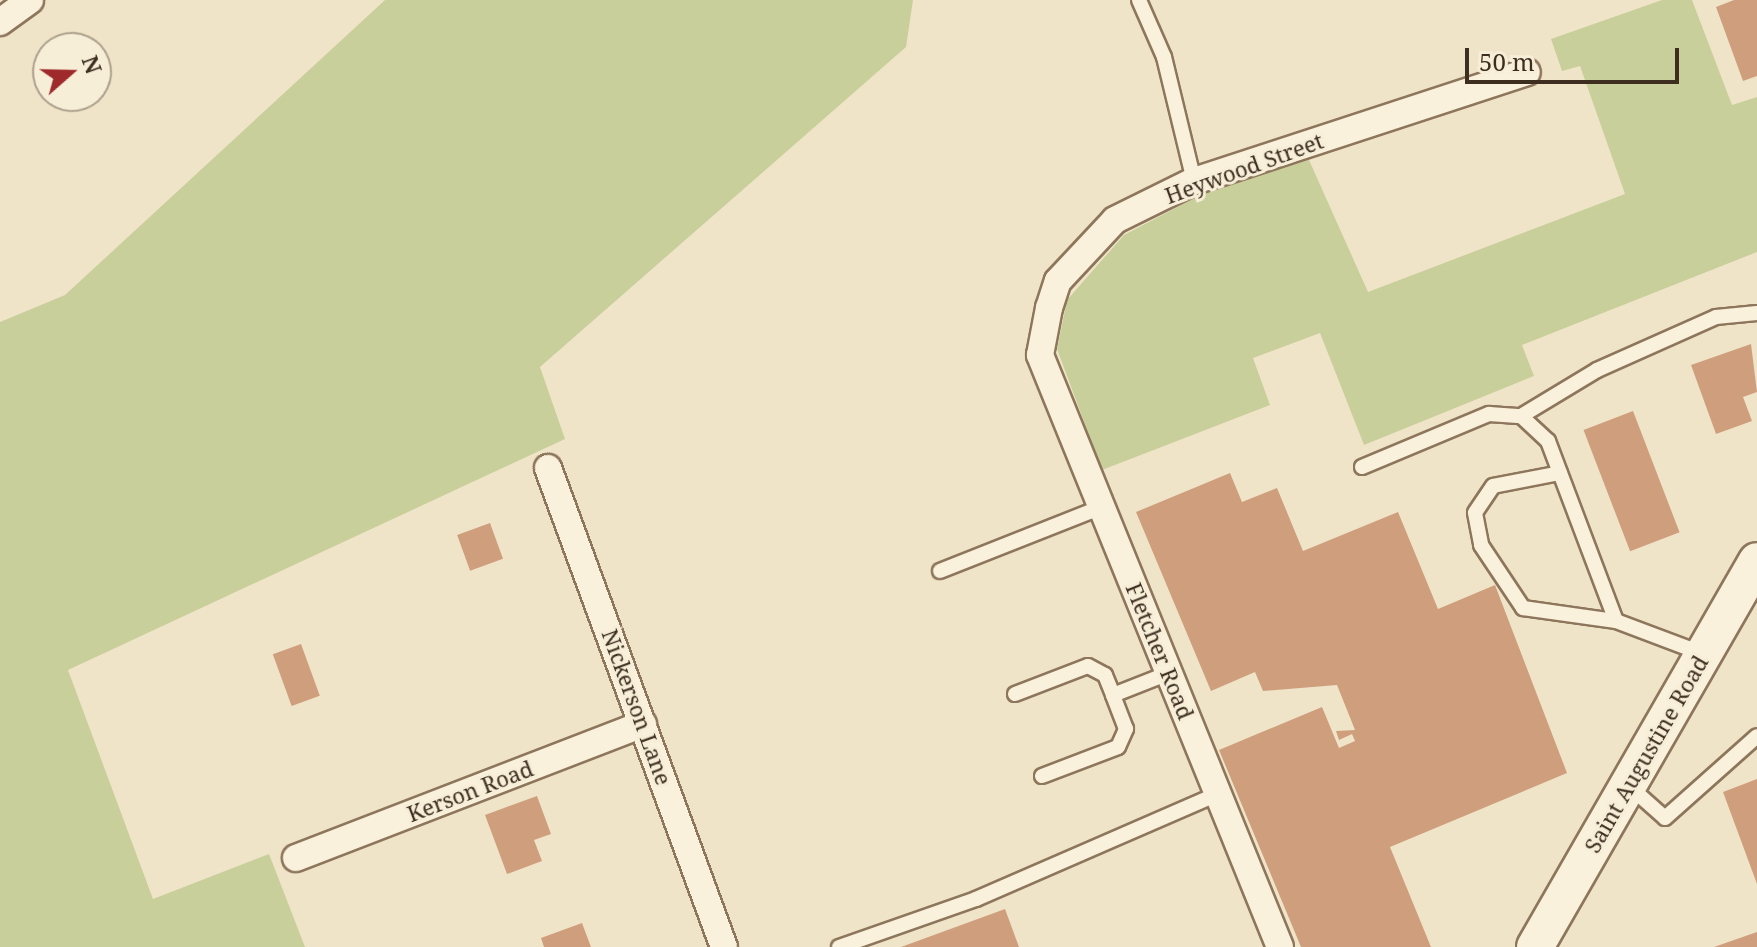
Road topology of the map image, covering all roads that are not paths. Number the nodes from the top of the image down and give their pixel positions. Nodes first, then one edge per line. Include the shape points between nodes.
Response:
1 (30, 0) edge
2 (1139, 0) edge
3 (0, 22) edge
4 (1527, 72) dead end
5 (1194, 181) junction
6 (1757, 313) edge
7 (1040, 355) joint
8 (1521, 416) junction
9 (1362, 467) dead end
10 (548, 468) dead end
11 (1560, 473) junction
12 (1102, 507) junction
13 (940, 571) dead end
14 (1754, 573) edge
15 (1616, 621) junction
16 (1704, 654) junction
17 (1169, 673) junction
18 (1015, 694) dead end
19 (1113, 695) junction
20 (643, 724) junction
21 (1757, 736) edge
22 (1042, 776) dead end
23 (1628, 785) junction
24 (1218, 794) junction
25 (296, 858) dead end
26 (724, 947) edge
27 (839, 947) edge
28 (1280, 947) edge
29 (1535, 947) edge

1 - 3 street
2 - 5 lane via 1164,57
4 - 5 street, Heywood Street
5 - 7 street, Heywood Street via 1115,220 1059,280
6 - 8 lane via 1716,317 1597,370
7 - 12 street, Fletcher Road
8 - 9 lane via 1489,414
8 - 11 lane via 1548,441
10 - 20 street, Nickerson Lane
11 - 15 lane
11 - 15 lane via 1493,486 1475,513 1481,545 1523,608
12 - 13 lane
12 - 17 street, Fletcher Road
14 - 16 main road, Saint Augustine Road
15 - 16 lane
16 - 23 main road, Saint Augustine Road
17 - 19 lane
17 - 24 street, Fletcher Road
18 - 19 lane via 1088,666 1105,675
19 - 22 lane via 1126,729 1118,747
20 - 25 street, Kerson Road
20 - 26 street, Nickerson Lane
21 - 23 lane via 1665,818
23 - 29 main road, Saint Augustine Road
24 - 27 lane via 976,899
24 - 28 street, Fletcher Road

